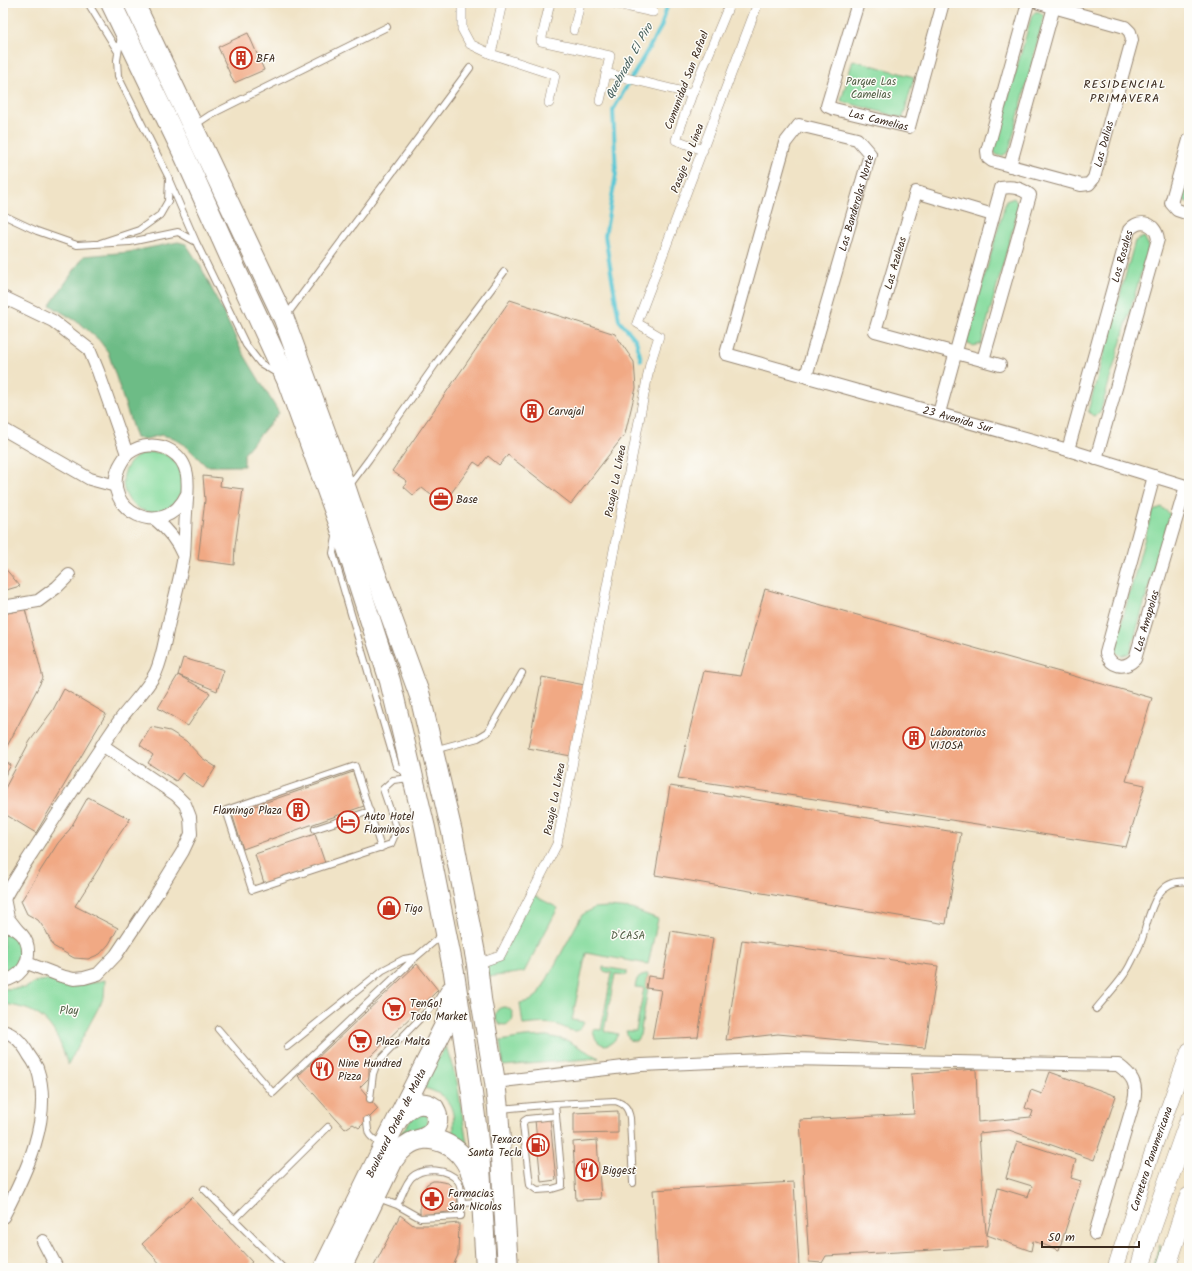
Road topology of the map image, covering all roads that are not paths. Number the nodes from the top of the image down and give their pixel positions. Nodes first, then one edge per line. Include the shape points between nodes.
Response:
1 (88, 3) edge
2 (111, 3) edge
3 (134, 3) edge
4 (462, 3) edge
5 (502, 3) edge
6 (550, 3) edge
7 (580, 3) edge
8 (613, 3) edge
9 (730, 3) edge
10 (758, 3) edge
11 (858, 3) edge
12 (943, 3) edge
13 (1028, 3) edge
14 (1039, 3) edge
15 (631, 5) edge
16 (1055, 5) edge
17 (654, 12) dead end
18 (387, 27) dead end
19 (123, 28) junction
20 (574, 30) dead end
21 (118, 52) junction
22 (491, 54) junction
23 (470, 68) dead end
24 (606, 73) junction
25 (692, 94) junction
26 (600, 101) dead end
27 (550, 103) dead end
28 (194, 126) junction
29 (1189, 140) edge
30 (703, 150) junction
31 (1010, 166) junction
32 (169, 178) junction
33 (1189, 214) edge
34 (3, 215) edge
35 (993, 215) junction
36 (196, 242) junction
37 (100, 243) junction
38 (504, 272) dead end
39 (3, 297) edge
40 (284, 319) junction
41 (955, 353) junction
42 (726, 354) joint
43 (983, 360) junction
44 (1000, 365) dead end
45 (806, 376) junction
46 (287, 380) junction
47 (939, 414) junction
48 (3, 429) edge
49 (1068, 450) junction
50 (131, 452) junction
51 (1096, 459) junction
52 (117, 472) junction
53 (1154, 476) junction
54 (90, 479) junction
55 (116, 486) junction
56 (1188, 486) edge
57 (346, 489) junction
58 (187, 494) junction
59 (155, 519) junction
60 (184, 556) junction
61 (69, 575) dead end
62 (3, 608) edge
63 (522, 673) dead end
64 (102, 745) junction
65 (433, 750) junction
66 (412, 778) junction
67 (370, 811) junction
68 (315, 829) dead end
69 (381, 848) junction
70 (1189, 882) edge
71 (4, 899) edge
72 (3, 926) edge
73 (445, 931) junction
74 (21, 934) junction
75 (416, 957) junction
76 (27, 962) junction
77 (477, 964) junction
78 (454, 973) junction
79 (3, 981) edge
80 (1096, 1009) dead end
81 (218, 1028) dead end
82 (3, 1031) edge
83 (287, 1047) dead end
84 (1189, 1050) edge
85 (495, 1082) junction
86 (370, 1099) dead end
87 (555, 1104) junction
88 (498, 1109) junction
89 (556, 1116) junction
90 (367, 1120) dead end
91 (396, 1121) junction
92 (1189, 1121) edge
93 (328, 1127) dead end
94 (424, 1138) junction
95 (384, 1146) junction
96 (632, 1183) dead end
97 (204, 1189) dead end
98 (375, 1197) junction
99 (1189, 1197) edge
100 (471, 1203) junction
101 (397, 1205) junction
102 (3, 1217) edge
103 (234, 1220) junction
104 (1180, 1223) junction
105 (484, 1232) junction
106 (1095, 1234) dead end
107 (43, 1241) dead end
108 (57, 1268) edge
109 (283, 1268) edge
110 (324, 1268) edge
111 (341, 1268) edge
112 (486, 1268) edge
113 (508, 1268) edge
114 (1114, 1268) edge
115 (1140, 1268) edge
116 (1166, 1268) edge
117 (1179, 1268) edge

1 - 21 lane
2 - 19 highway
3 - 28 highway
4 - 22 street via 462,29 470,44
5 - 22 street
6 - 24 street via 542,41 610,56
7 - 20 street
8 - 15 street
9 - 25 street, Comunidad San Rafael
10 - 30 street, Pasaje La Línea
11 - 12 street, Las Camelias via 827,106 909,127
13 - 31 street, Las Dalias via 987,151 988,158 992,161
14 - 16 street, Las Dalias
15 - 17 street
16 - 31 street
16 - 31 street, Las Dalias via 1125,27 1130,32 1132,40 1094,178 1089,184 1081,185
18 - 28 lane via 210,115
19 - 21 lane
19 - 46 highway
21 - 32 lane via 118,76
22 - 27 street via 555,76
23 - 40 lane
24 - 25 street
24 - 26 street
25 - 30 street, Comunidad San Rafael via 676,140
28 - 40 highway
29 - 33 street via 1171,202 1177,210
30 - 77 street, Pasaje La Línea via 637,323 659,336 650,364 557,844 500,956
32 - 36 lane
32 - 37 lane via 168,201 160,215 138,230
34 - 37 lane via 37,231 78,245
35 - 41 street
35 - 41 street, Las Azaleas via 916,192 875,331
35 - 43 street via 1001,188 1018,188 1030,195
36 - 37 lane via 178,232 130,242
36 - 46 lane via 246,345 260,363
38 - 57 lane
39 - 50 street via 53,321 89,349
40 - 57 highway
41 - 43 street, Las Azaleas
41 - 47 street
42 - 45 street, 23 Avenida Sur
42 - 45 street, Las Banderolas Norte via 785,143 799,125 858,139 870,154
43 - 44 street, Las Azaleas
45 - 47 street, 23 Avenida Sur
46 - 66 highway via 339,522 390,681
47 - 49 street, 23 Avenida Sur
48 - 54 street
49 - 51 street, 23 Avenida Sur
49 - 51 street, Los Rosales via 1130,230 1136,224 1146,223 1157,231 1158,239
50 - 52 street
50 - 58 street via 156,446 176,454 185,466 189,480
51 - 53 street, 23 Avenida Sur
52 - 54 street
52 - 55 street
53 - 56 street, 23 Avenida Sur
53 - 56 street, Las Amapolas via 1106,653 1116,665 1127,665 1135,659
54 - 55 street
55 - 59 street via 120,499 129,510 141,517
57 - 65 highway via 420,696
58 - 59 street via 174,511
58 - 60 street
59 - 60 street via 167,529
60 - 64 street via 162,655 156,671 145,690
61 - 62 street via 38,600
63 - 65 lane via 488,732 478,738
64 - 71 street
64 - 76 street via 176,795 185,804 190,817 191,834 184,851 131,934 98,974 74,979
65 - 77 highway via 452,832
66 - 69 lane via 393,780 383,788 397,830 391,844
66 - 73 highway via 425,828
67 - 68 lane
67 - 69 lane
67 - 69 lane via 355,766 226,810 252,890
70 - 80 lane via 1170,883 1157,896 1130,966
71 - 74 street via 8,918
72 - 74 street via 15,929
73 - 75 lane
73 - 78 highway
74 - 76 street via 29,950
75 - 81 lane via 273,1093
75 - 83 lane via 404,959 383,970
76 - 79 street via 20,974
77 - 85 highway
78 - 86 lane via 437,1001 377,1063
78 - 91 highway, Boulevard Orden de Malta via 452,1002 445,1025
78 - 105 highway via 479,1149
82 - 102 street via 23,1043 37,1068 41,1088 41,1114 37,1136
84 - 114 street, Carretera Panamericana
85 - 88 highway
85 - 106 street via 641,1065 787,1059 1118,1065 1127,1072 1136,1091
87 - 88 lane
87 - 89 lane
87 - 96 lane via 615,1101 628,1109
88 - 113 highway
89 - 89 lane via 562,1186 537,1190 530,1185 524,1121
90 - 95 lane via 368,1133
91 - 94 highway via 408,1108 416,1104 431,1106 436,1114 436,1125
91 - 95 highway, Boulevard Orden de Malta
92 - 115 main road, Carretera Panamericana
93 - 103 lane
94 - 98 highway, Boulevard Orden de Malta via 406,1146 395,1156
94 - 100 highway via 445,1144 460,1154 468,1164 473,1177
95 - 110 highway, Boulevard Orden de Malta
97 - 103 lane
98 - 101 lane
98 - 111 highway, Boulevard Orden de Malta
99 - 104 main road
100 - 101 lane via 461,1216 420,1218
100 - 101 lane via 458,1181 445,1172 436,1170 425,1171 410,1178
100 - 105 highway
103 - 109 lane
104 - 116 main road
104 - 117 main road
105 - 112 highway
107 - 108 street

